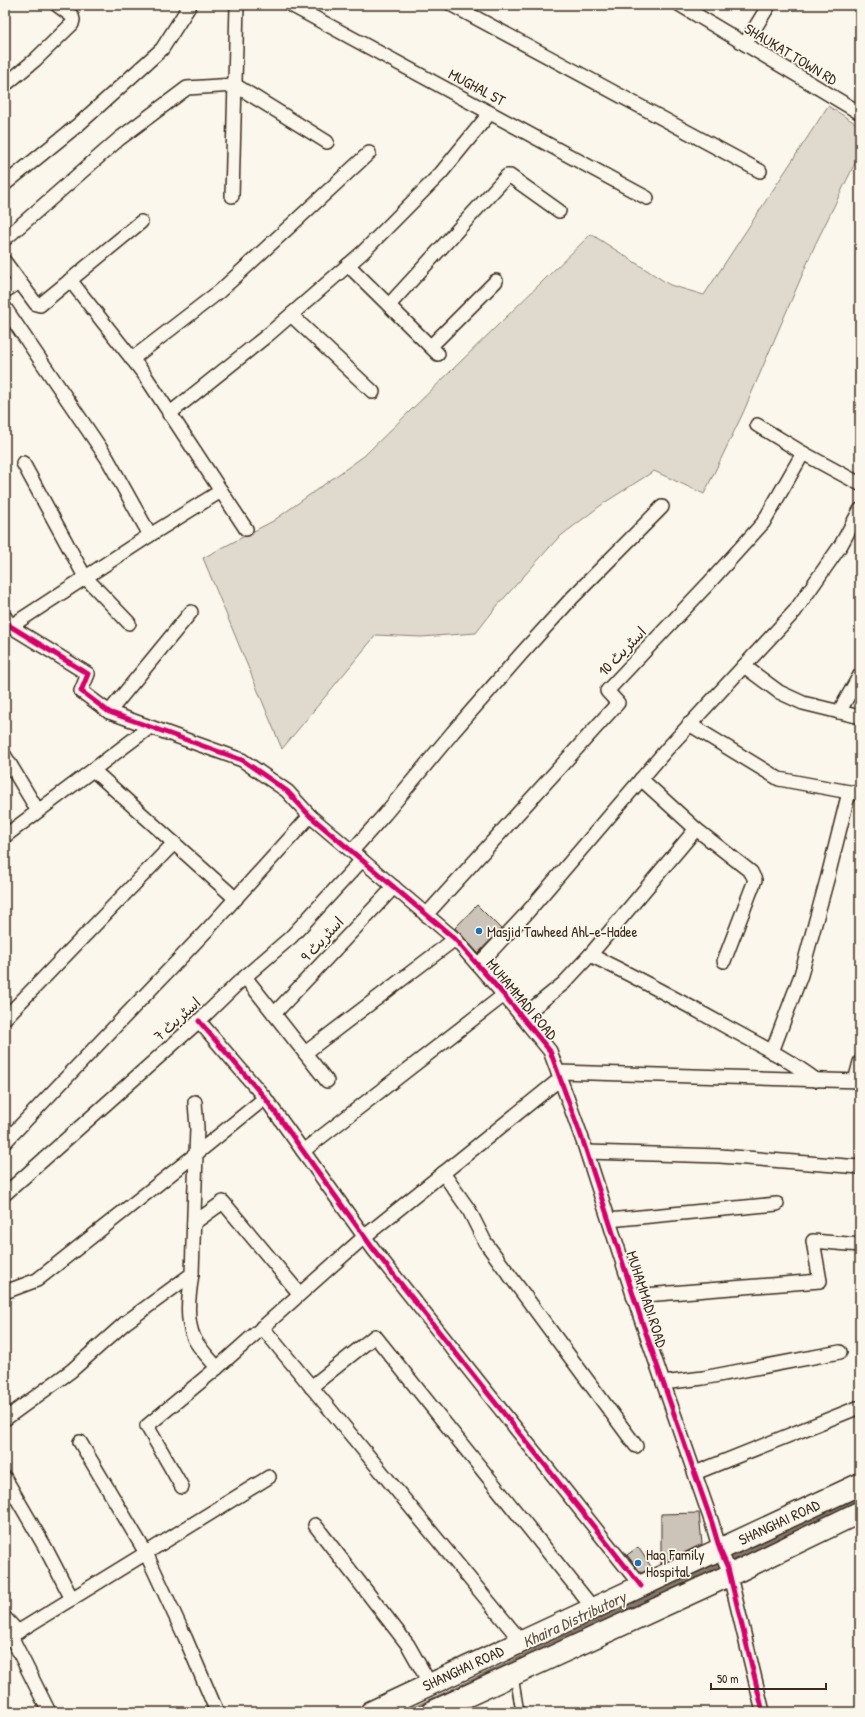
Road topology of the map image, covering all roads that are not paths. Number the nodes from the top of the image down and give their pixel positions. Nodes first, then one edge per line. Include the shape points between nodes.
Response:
1 (57, 5) edge
2 (190, 5) edge
3 (237, 5) edge
4 (291, 5) edge
5 (452, 5) edge
6 (680, 5) edge
7 (769, 5) edge
8 (745, 44) junction
9 (235, 85) junction
10 (5, 86) edge
11 (490, 113) junction
12 (860, 113) edge
13 (327, 142) dead end
14 (369, 153) dead end
15 (760, 171) dead end
16 (5, 184) edge
17 (232, 196) dead end
18 (647, 198) dead end
19 (559, 211) dead end
20 (141, 222) dead end
21 (5, 239) edge
22 (5, 262) edge
23 (348, 266) junction
24 (70, 280) junction
25 (19, 282) junction
26 (496, 282) dead end
27 (5, 291) edge
28 (389, 305) junction
29 (5, 308) edge
30 (290, 315) junction
31 (132, 359) junction
32 (373, 392) dead end
33 (169, 414) junction
34 (757, 425) dead end
35 (803, 453) junction
36 (23, 463) dead end
37 (860, 484) edge
38 (221, 491) junction
39 (662, 506) dead end
40 (860, 510) edge
41 (246, 529) dead end
42 (150, 535) junction
43 (85, 577) junction
44 (191, 612) dead end
45 (129, 623) dead end
46 (7, 624) edge
47 (744, 666) junction
48 (860, 675) edge
49 (109, 712) junction
50 (839, 712) junction
51 (860, 717) edge
52 (689, 724) junction
53 (150, 728) junction
54 (5, 756) edge
55 (93, 770) junction
56 (641, 779) junction
57 (854, 793) edge
58 (38, 811) junction
59 (310, 816) junction
60 (696, 829) junction
61 (5, 836) edge
62 (174, 843) junction
63 (352, 852) junction
64 (362, 860) junction
65 (394, 887) junction
66 (236, 899) junction
67 (426, 915) junction
68 (455, 939) junction
69 (590, 955) junction
70 (724, 961) dead end
71 (478, 965) junction
72 (245, 978) junction
73 (504, 995) junction
74 (274, 1014) junction
75 (5, 1018) edge
76 (522, 1018) junction
77 (199, 1021) junction
78 (772, 1052) junction
79 (305, 1053) junction
80 (860, 1062) edge
81 (559, 1076) junction
82 (816, 1080) junction
83 (327, 1081) dead end
84 (857, 1081) edge
85 (265, 1098) junction
86 (195, 1102) dead end
87 (5, 1142) edge
88 (303, 1151) junction
89 (587, 1152) junction
90 (196, 1154) junction
91 (860, 1168) edge
92 (443, 1173) junction
93 (5, 1194) edge
94 (777, 1204) dead end
95 (609, 1220) junction
96 (194, 1223) junction
97 (364, 1237) junction
98 (860, 1245) edge
99 (192, 1274) junction
100 (5, 1292) edge
101 (299, 1293) junction
102 (633, 1296) junction
103 (262, 1327) junction
104 (840, 1352) dead end
105 (217, 1368) junction
106 (663, 1383) junction
107 (312, 1387) junction
108 (858, 1408) dead end
109 (5, 1419) edge
110 (80, 1442) dead end
111 (636, 1446) dead end
112 (695, 1473) junction
113 (5, 1478) edge
114 (269, 1478) dead end
115 (860, 1484) edge
116 (182, 1487) dead end
117 (860, 1512) edge
118 (315, 1525) dead end
119 (146, 1553) junction
120 (725, 1562) junction
121 (641, 1586) junction
122 (72, 1599) junction
123 (593, 1608) junction
124 (5, 1618) edge
125 (11, 1636) edge
126 (521, 1641) junction
127 (514, 1674) junction
128 (430, 1684) junction
129 (49, 1712) edge
130 (216, 1712) edge
131 (371, 1712) edge
132 (432, 1712) edge
133 (520, 1712) edge
134 (763, 1712) edge

1 - 10 street via 72,16 72,24
2 - 16 street via 162,49 79,124
3 - 9 street
4 - 11 street, MUGHAL ST
5 - 15 street
6 - 8 street, SHAUKAT TOWN RD
7 - 8 street
8 - 12 street, SHAUKAT TOWN RD
9 - 13 street
9 - 17 street
9 - 21 street via 187,88 119,139
11 - 18 street, MUGHAL ST
11 - 23 street via 441,173
14 - 31 street via 220,291
19 - 28 street via 507,176
20 - 24 street
22 - 25 street
23 - 28 street
23 - 30 street
24 - 25 street via 40,305 36,304
24 - 31 street
25 - 27 street
26 - 28 street via 435,350
29 - 42 street via 107,458
30 - 32 street
30 - 33 street
31 - 33 street
33 - 38 street
34 - 35 street
35 - 37 street
35 - 67 street, اسٹریٹ 10 via 763,523 606,691 618,703
36 - 43 street
38 - 41 street
38 - 42 street
39 - 63 street via 522,653
40 - 47 street via 841,545 796,611
42 - 43 street
43 - 45 street
43 - 46 street
44 - 49 street
46 - 49 street, MUHAMMADI ROAD via 88,674 82,691
47 - 50 street via 779,692 803,703
47 - 52 street
48 - 50 street
49 - 53 street, MUHAMMADI ROAD
50 - 51 street
52 - 56 street
52 - 57 street via 779,779
53 - 55 street
53 - 59 street, MUHAMMADI ROAD via 242,760 287,791
54 - 58 street
55 - 58 street
55 - 62 street
56 - 60 street
56 - 71 street via 525,915
57 - 78 street via 801,975
58 - 61 street
59 - 63 street, MUHAMMADI ROAD
59 - 66 street
60 - 69 street
60 - 70 street via 751,872 755,880
62 - 66 street
62 - 75 street
63 - 64 street, MUHAMMADI ROAD
64 - 65 street, MUHAMMADI ROAD
64 - 72 street, اسٹریٹ 7 via 291,937
65 - 67 street, MUHAMMADI ROAD
65 - 74 street, اسٹریٹ 9
66 - 87 street
67 - 68 street, MUHAMMADI ROAD
68 - 71 street, MUHAMMADI ROAD
68 - 79 street
69 - 76 street via 564,983
69 - 78 street via 636,977
71 - 73 street, MUHAMMADI ROAD
72 - 74 street
72 - 77 street, اسٹریٹ 7
73 - 76 street, MUHAMMADI ROAD
73 - 88 street
74 - 79 street
76 - 81 street, MUHAMMADI ROAD via 550,1051
77 - 85 street
77 - 93 street, اسٹریٹ 7
78 - 82 street
79 - 83 street
80 - 84 street
81 - 82 street
81 - 89 street, MUHAMMADI ROAD
81 - 92 street
82 - 84 street
85 - 88 street
85 - 90 street
86 - 90 street
88 - 97 street
89 - 91 street via 720,1156
89 - 95 street, MUHAMMADI ROAD
90 - 96 street
90 - 100 street via 37,1280
92 - 97 street
92 - 111 street via 469,1210 485,1242
94 - 95 street
95 - 102 street, MUHAMMADI ROAD
96 - 99 street
96 - 101 street via 223,1202
97 - 101 street
97 - 121 street
98 - 102 street via 813,1241 820,1281
99 - 105 street via 188,1303 190,1325 194,1339
99 - 109 street via 125,1323 71,1371
101 - 103 street
102 - 106 street, MUHAMMADI ROAD
103 - 105 street
103 - 107 street
104 - 106 street
105 - 116 street via 147,1426
106 - 112 street, MUHAMMADI ROAD
107 - 123 street via 375,1336
107 - 126 street
108 - 112 street
110 - 119 street
112 - 120 street, MUHAMMADI ROAD
113 - 122 street
114 - 119 street
115 - 120 main road, SHANGHAI ROAD
117 - 120 main road, SHANGHAI ROAD
118 - 128 street via 408,1646
119 - 122 street
119 - 130 street
120 - 121 main road, SHANGHAI ROAD
120 - 127 main road, SHANGHAI ROAD
120 - 134 street, MUHAMMADI ROAD
121 - 123 main road, SHANGHAI ROAD
122 - 125 street
123 - 126 main road, SHANGHAI ROAD
124 - 125 street
125 - 129 street
126 - 128 main road, SHANGHAI ROAD
127 - 132 main road, SHANGHAI ROAD
127 - 133 lane
128 - 131 main road, SHANGHAI ROAD

